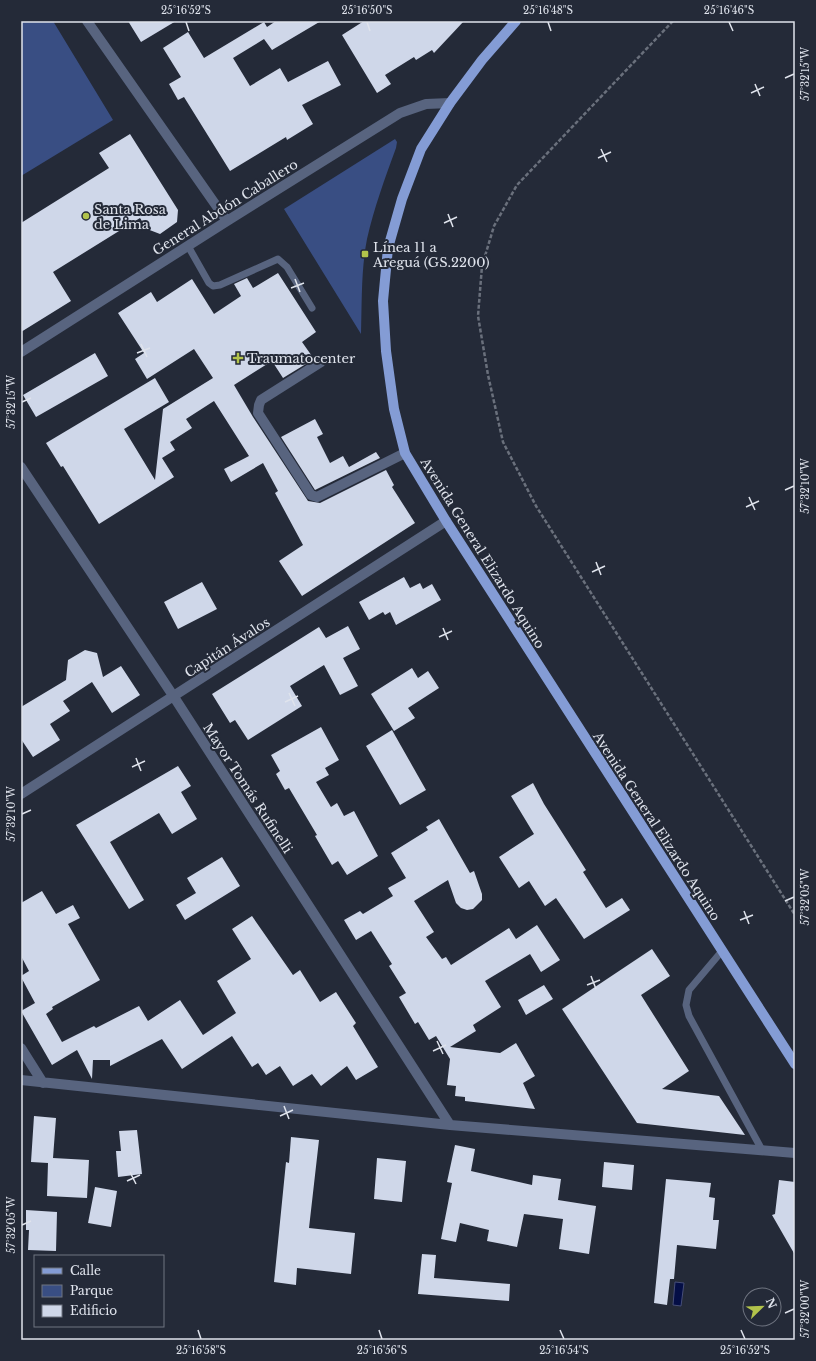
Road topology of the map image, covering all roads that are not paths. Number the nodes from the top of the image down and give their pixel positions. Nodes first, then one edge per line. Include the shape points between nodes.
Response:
1 (87, 21) edge
2 (513, 22) edge
3 (450, 103) junction
4 (227, 221) junction
5 (188, 246) junction
6 (312, 308) dead end
7 (21, 352) edge
8 (321, 362) dead end
9 (405, 453) junction
10 (21, 468) edge
11 (446, 521) junction
12 (174, 697) junction
13 (21, 794) edge
14 (722, 951) junction
15 (21, 1048) edge
16 (795, 1064) edge
17 (21, 1080) edge
18 (43, 1083) junction
19 (450, 1125) junction
20 (762, 1150) junction
21 (795, 1153) edge

1 - 4 street
2 - 3 main road, Avenida General Elizardo Aquino
3 - 4 street, General Abdón Caballero via 426,104 400,113
3 - 9 main road, Avenida General Elizardo Aquino via 421,149 402,198 388,248 383,301 386,352 394,409
4 - 5 street, General Abdón Caballero
5 - 6 lane via 213,286 278,259 287,267
5 - 7 street, General Abdón Caballero
8 - 9 street via 261,400 258,408 258,413 311,495 317,497
9 - 11 main road, Avenida General Elizardo Aquino
10 - 12 street, Mayor Tomás Rufinelli
11 - 12 street, Capitán Ávalos
11 - 14 main road, Avenida General Elizardo Aquino
12 - 13 street, Capitán Ávalos
12 - 19 street, Mayor Tomás Rufinelli
14 - 16 main road, Avenida General Elizardo Aquino
14 - 20 lane via 689,990 686,1005 689,1016
15 - 18 street
17 - 18 street
18 - 19 street
19 - 20 street
20 - 21 street

